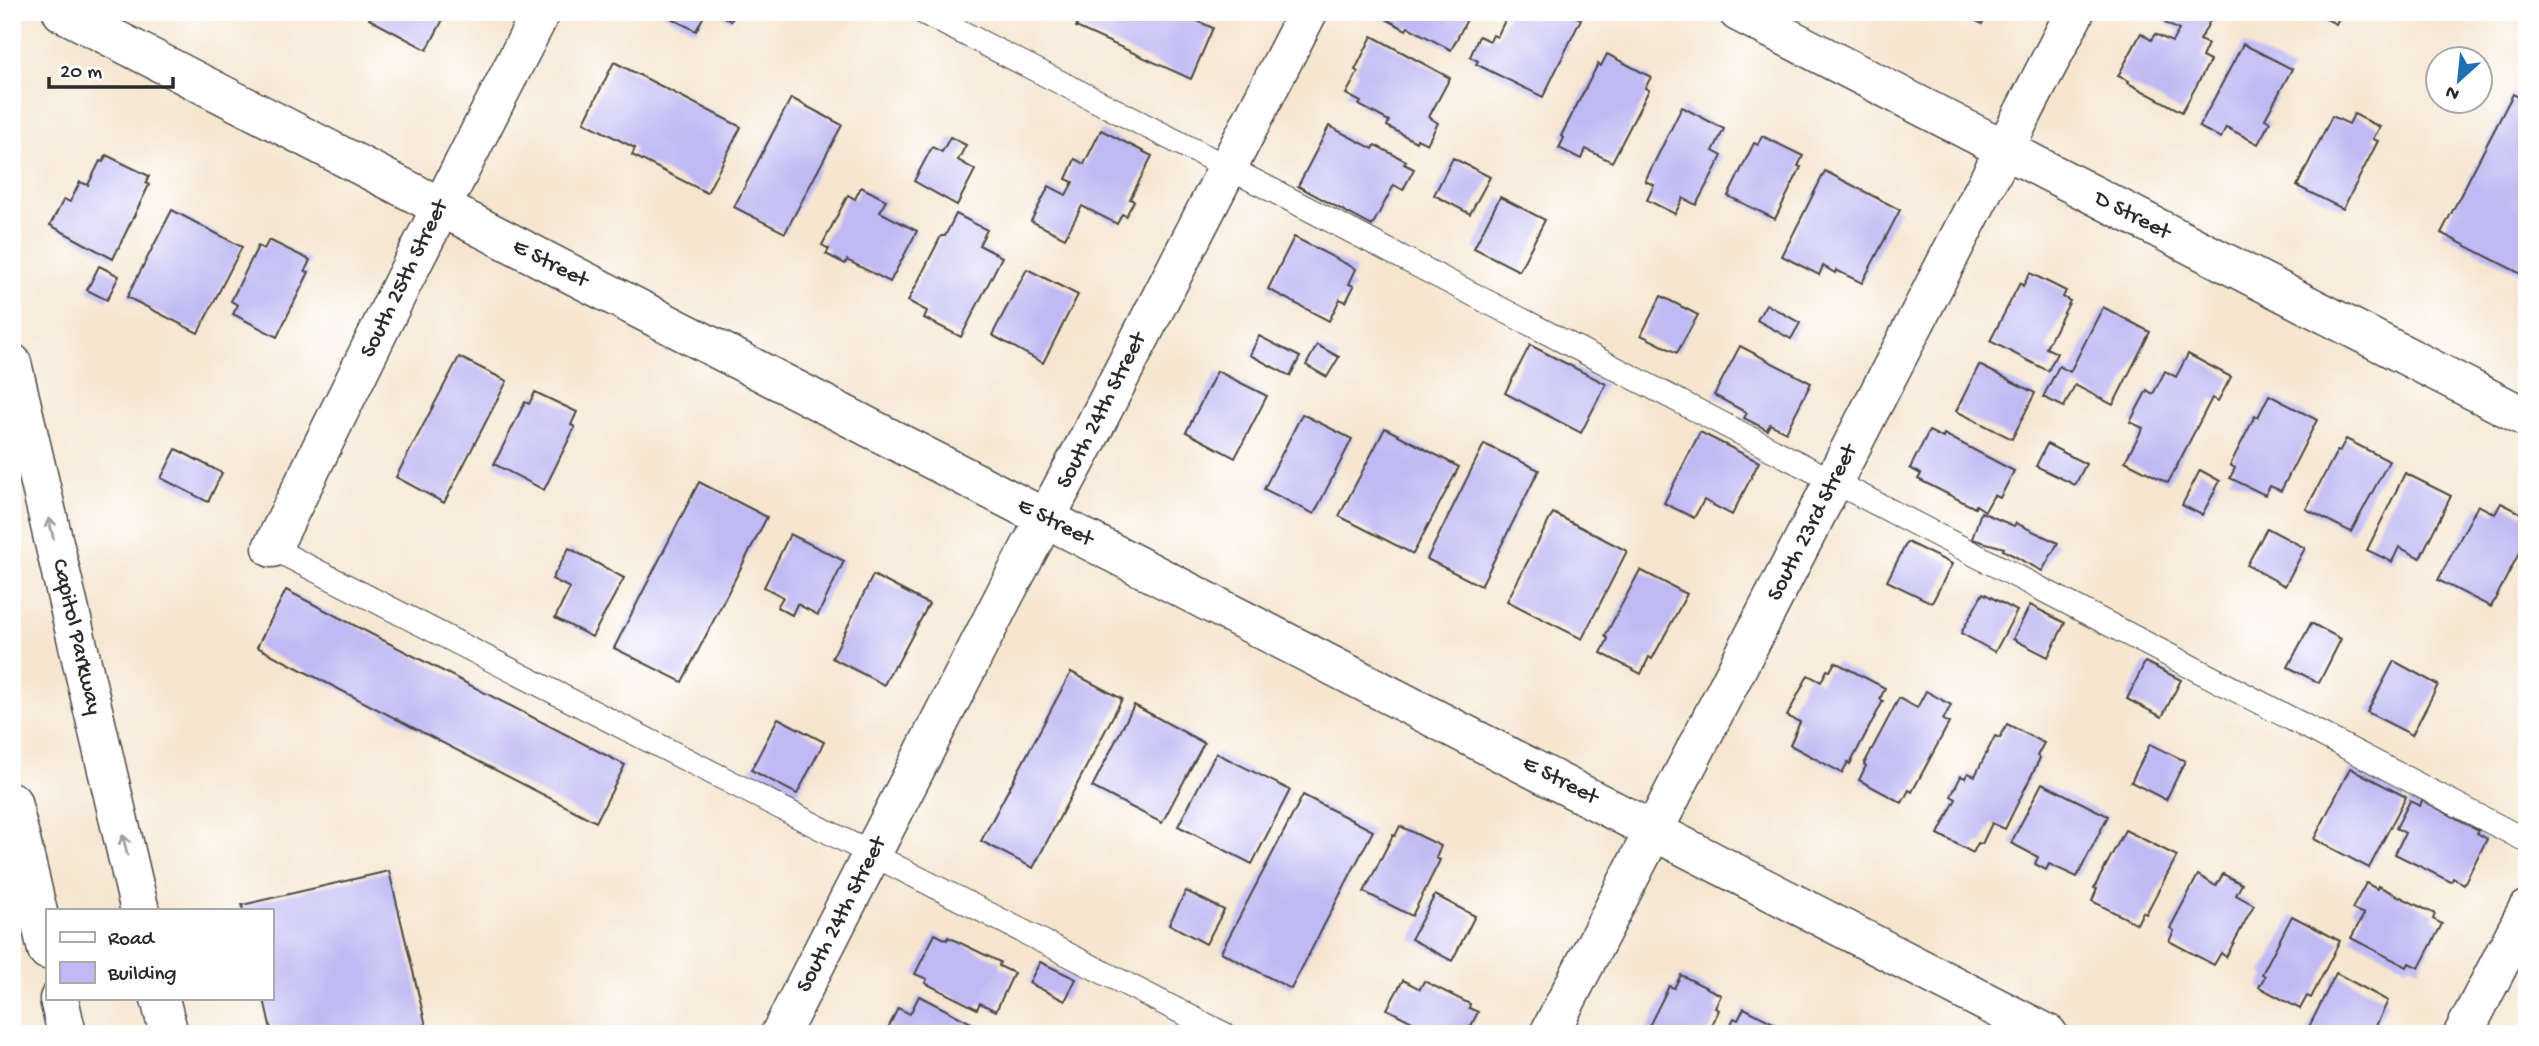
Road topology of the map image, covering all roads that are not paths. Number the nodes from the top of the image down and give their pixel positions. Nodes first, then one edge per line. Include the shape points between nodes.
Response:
1 (62, 12) edge
2 (541, 12) edge
3 (922, 12) edge
4 (1308, 12) edge
5 (1738, 12) edge
6 (2075, 12) edge
7 (2003, 150) junction
8 (1228, 168) junction
9 (440, 208) junction
10 (12, 363) edge
11 (2527, 418) edge
12 (1834, 482) junction
13 (1046, 518) junction
14 (272, 548) joint
15 (12, 802) edge
16 (1654, 830) junction
17 (2527, 841) edge
18 (874, 853) junction
19 (140, 909) edge
20 (2527, 910) edge
21 (46, 946) edge
22 (59, 1000) edge
23 (160, 1000) edge
24 (67, 1034) edge
25 (169, 1034) edge
26 (780, 1034) edge
27 (1224, 1034) edge
28 (1549, 1034) edge
29 (2048, 1034) edge
30 (2463, 1034) edge

1 - 9 street, E Street
2 - 9 street, South 25th Street
3 - 8 lane
4 - 8 street, South 24th Street
5 - 7 street, D Street
6 - 7 street, South 23rd Street
7 - 11 street, D Street
7 - 12 street, South 23rd Street
8 - 12 lane
8 - 13 street, South 24th Street
9 - 13 street, E Street
9 - 14 street, South 25th Street
19 -> 10 street, Capitol Parkway
12 - 16 street, South 23rd Street
12 - 17 lane
13 - 16 street, E Street
13 - 18 street, South 24th Street
14 - 18 lane
15 - 21 street
16 - 28 street, South 23rd Street
16 - 29 street, E Street
18 - 26 street, South 24th Street
18 - 27 lane
20 - 30 street
22 - 24 street
23 - 25 street

